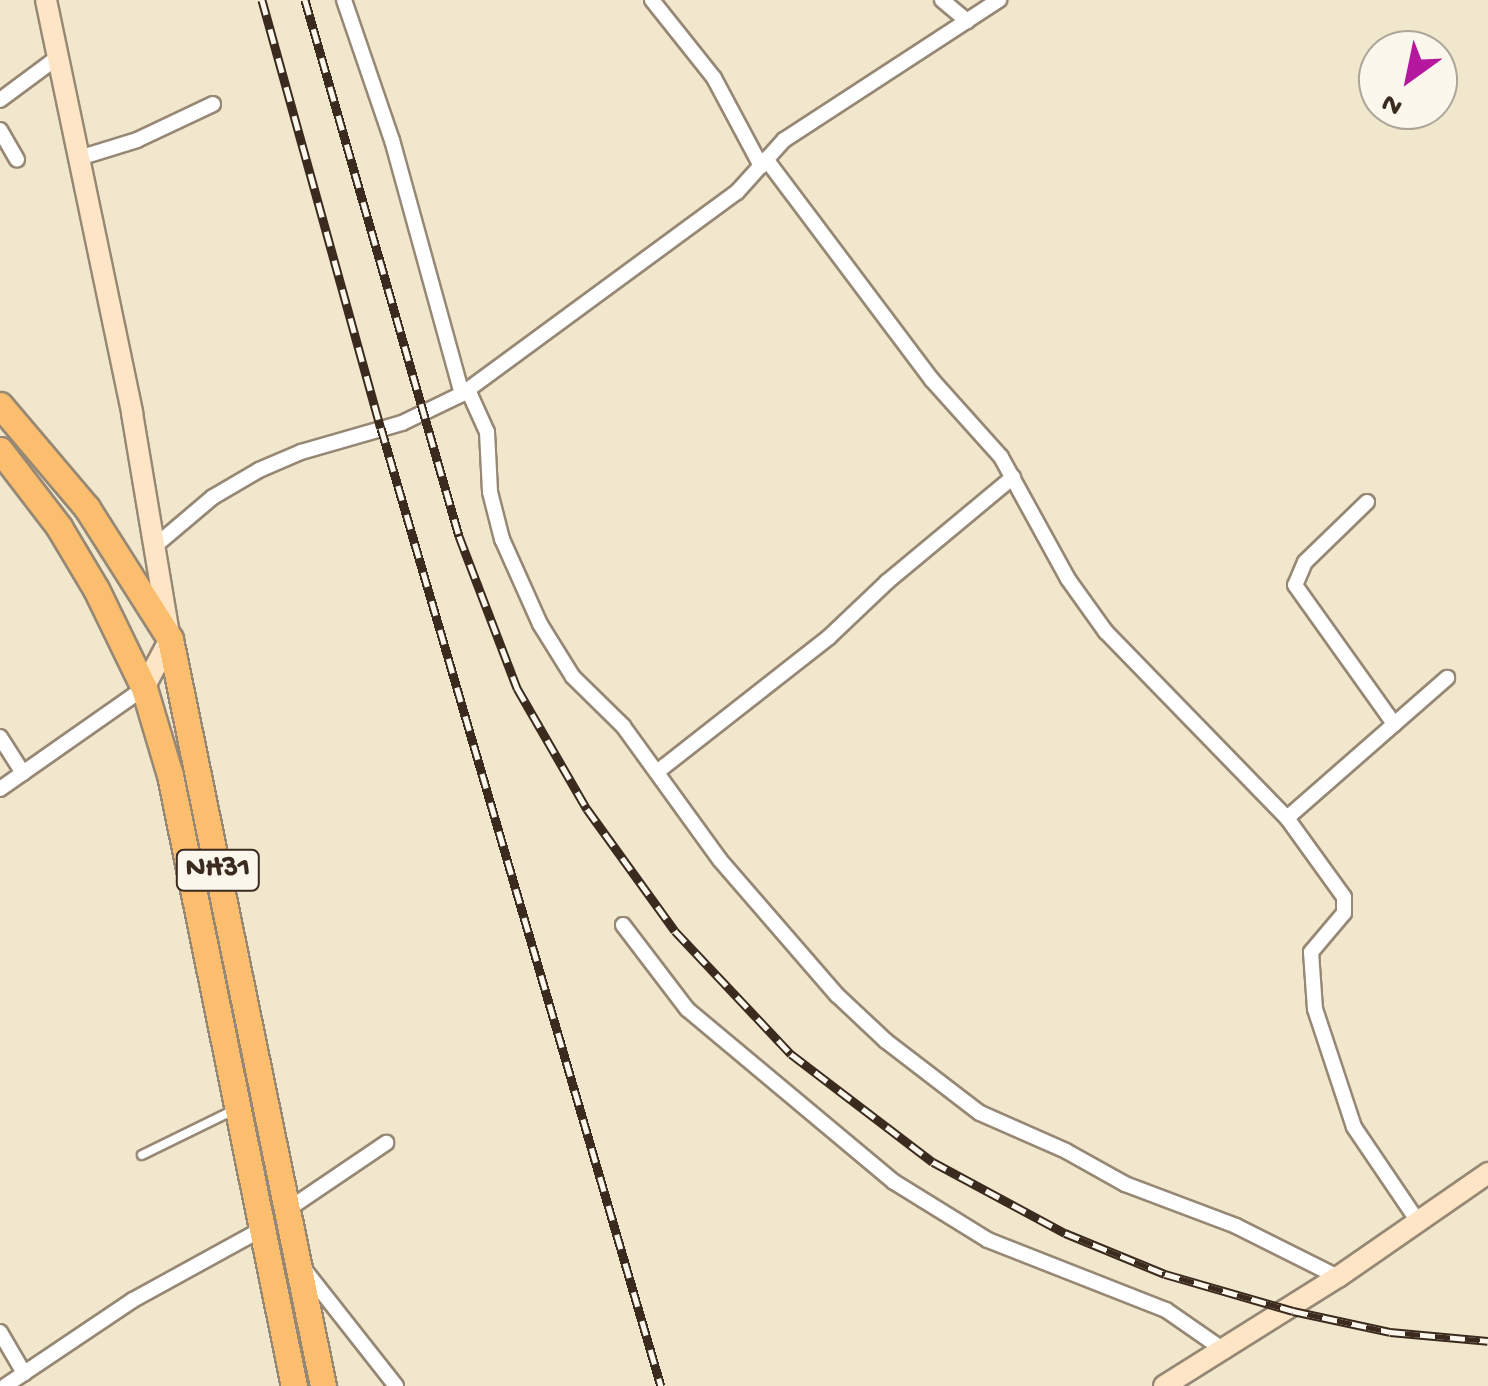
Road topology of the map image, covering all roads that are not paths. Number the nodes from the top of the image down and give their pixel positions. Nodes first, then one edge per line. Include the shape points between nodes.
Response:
1 (46, 0) edge
2 (344, 0) edge
3 (652, 0) edge
4 (942, 0) edge
5 (999, 0) edge
6 (980, 5) edge
7 (967, 21) junction
8 (58, 58) junction
9 (0, 100) edge
10 (213, 104) dead end
11 (0, 130) edge
12 (78, 158) junction
13 (16, 160) dead end
14 (764, 162) junction
15 (465, 392) junction
16 (0, 405) edge
17 (0, 450) edge
18 (1013, 477) junction
19 (1367, 502) dead end
20 (155, 546) junction
21 (170, 638) junction
22 (1447, 678) dead end
23 (144, 688) junction
24 (1394, 724) junction
25 (0, 737) edge
26 (657, 772) junction
27 (23, 773) junction
28 (0, 789) edge
29 (1286, 818) junction
30 (623, 925) dead end
31 (238, 1108) junction
32 (386, 1143) dead end
33 (142, 1155) dead end
34 (1488, 1173) edge
35 (287, 1210) junction
36 (1420, 1223) junction
37 (262, 1229) junction
38 (296, 1260) junction
39 (1338, 1278) junction
40 (0, 1332) edge
41 (1225, 1351) junction
42 (24, 1373) junction
43 (5, 1386) edge
44 (294, 1386) edge
45 (323, 1386) edge
46 (396, 1386) edge
47 (1164, 1386) edge

1 - 8 main road
2 - 15 street
3 - 14 street via 714,78
4 - 7 street
5 - 6 street
6 - 7 street
7 - 14 street via 784,140
8 - 9 street
8 - 12 main road
10 - 12 street via 138,140
11 - 13 street
12 - 20 main road
14 - 15 street via 738,192
14 - 18 street
15 - 20 street via 402,423 259,470 213,497
15 - 26 street via 487,432 490,492 524,596 573,677 616,718
16 - 21 highway, NH31 via 87,508
17 - 23 highway, NH31 via 96,588
18 - 26 street via 829,638
18 - 29 street via 1068,579 1106,632
19 - 24 street via 1305,562 1295,586
20 - 21 main road
21 - 23 main road
21 - 35 highway, NH31
22 - 24 street
23 - 27 street
23 - 31 highway, NH31 via 170,775
24 - 29 street
25 - 27 street
26 - 39 street via 775,926 838,995 946,1091 1125,1184 1236,1226
27 - 28 street
29 - 36 street via 1346,904 1311,952 1315,1009 1331,1068 1364,1144
30 - 41 street via 687,1009 894,1182 988,1240 1166,1310
31 - 33 lane
31 - 37 highway, NH31
32 - 35 street
34 - 36 main road
35 - 38 highway, NH31
36 - 39 main road
37 - 42 street via 133,1300
37 - 44 highway, NH31
38 - 45 highway, NH31
38 - 46 street
39 - 41 main road
40 - 42 street
41 - 47 main road
42 - 43 street

